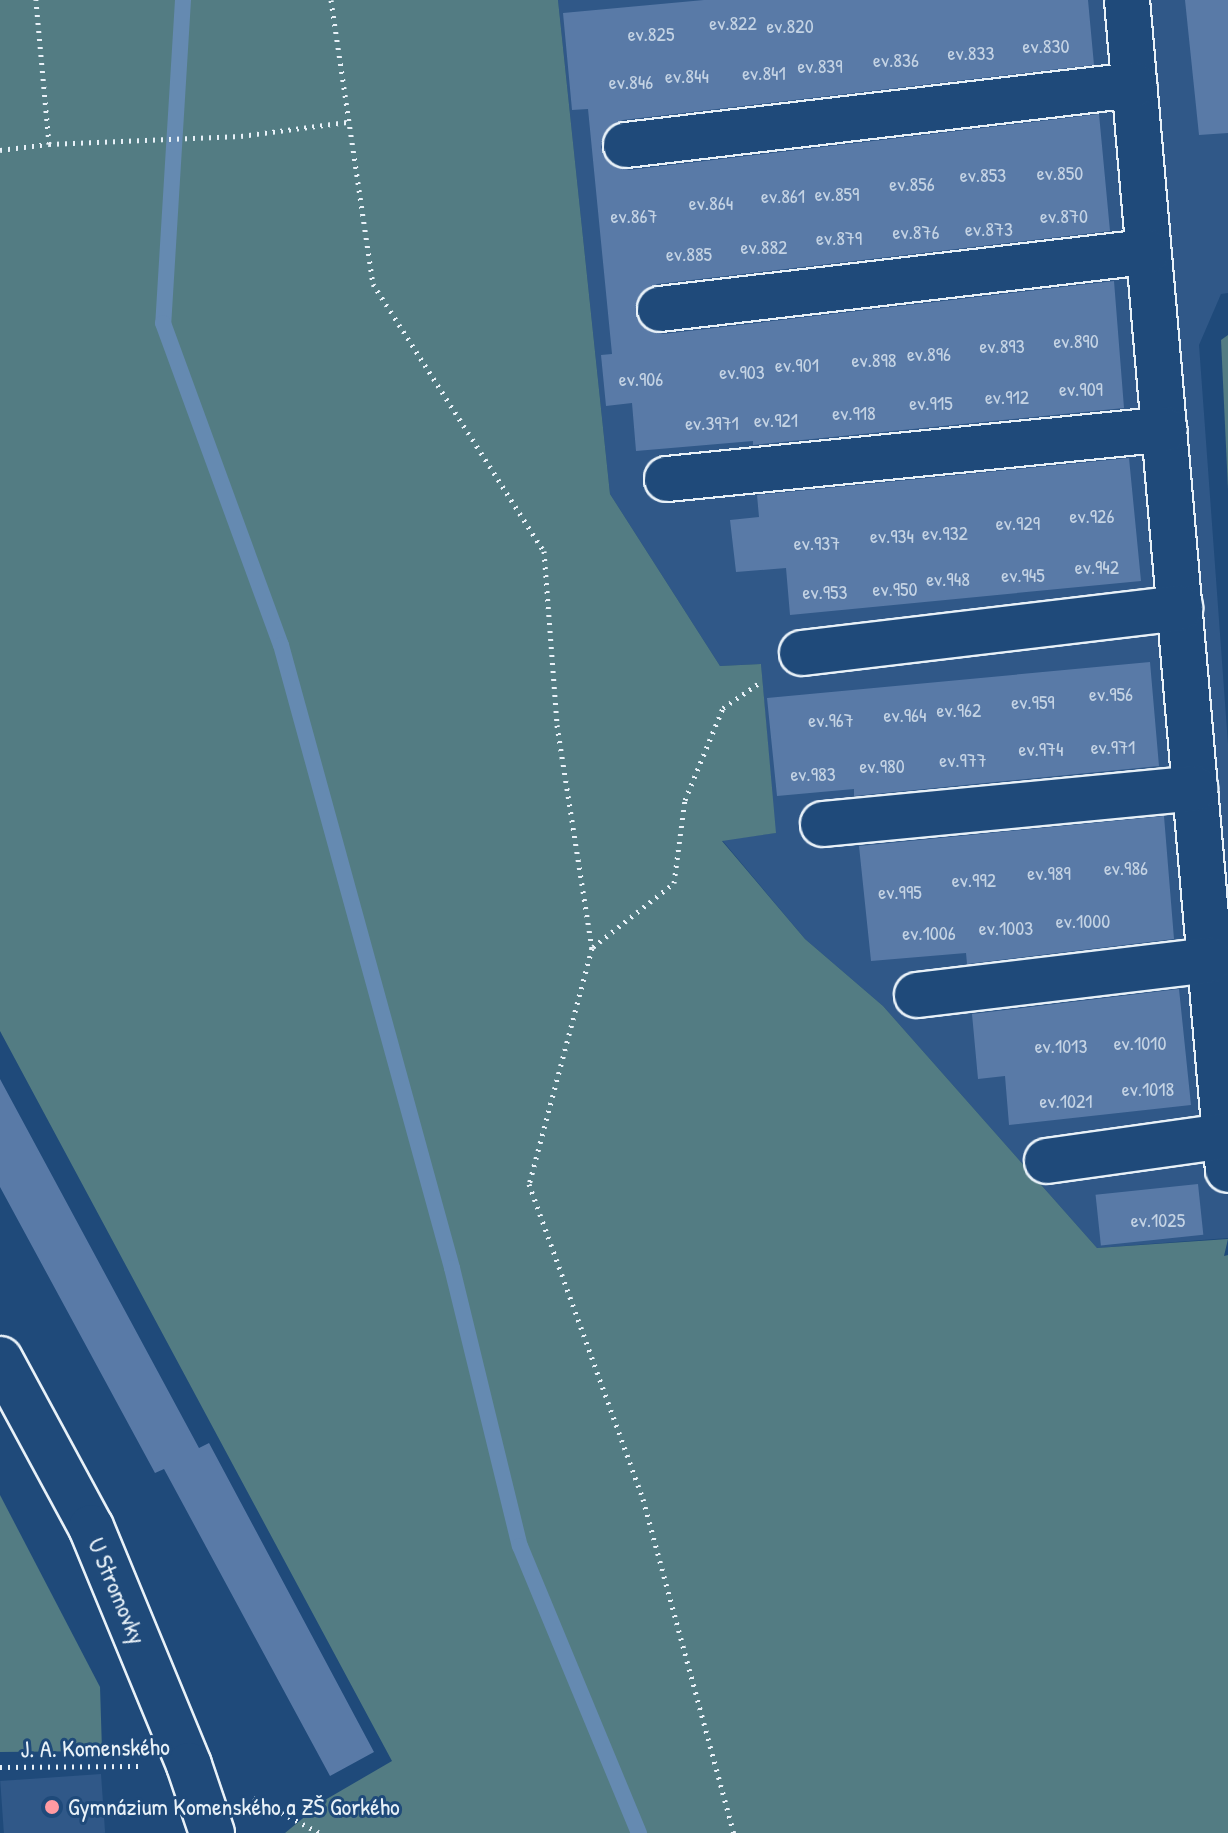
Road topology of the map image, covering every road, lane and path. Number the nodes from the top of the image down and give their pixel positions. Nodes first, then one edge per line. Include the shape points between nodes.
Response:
1 (36, 0) edge
2 (331, 0) edge
3 (1127, 0) edge
4 (1134, 85) junction
5 (347, 122) junction
6 (49, 144) junction
7 (626, 145) dead end
8 (0, 150) edge
9 (1148, 252) junction
10 (660, 309) dead end
11 (1164, 429) junction
12 (667, 479) dead end
13 (1180, 608) junction
14 (802, 653) joint
15 (1195, 788) junction
16 (823, 824) dead end
17 (592, 948) junction
18 (1210, 960) junction
19 (917, 995) dead end
20 (1226, 1153) edge
21 (1047, 1161) dead end
22 (0, 1359) edge
23 (189, 1765) junction
24 (0, 1767) edge
25 (212, 1833) edge
26 (734, 1833) edge

1 - 6 path
2 - 5 path
3 - 4 street
4 - 7 street
4 - 9 street
5 - 6 path via 241,136
5 - 17 path via 373,284 544,551 557,725
6 - 8 path
9 - 10 street
9 - 11 street
11 - 12 street
11 - 13 street
13 - 14 street
13 - 15 street
14 - 17 path via 723,708 685,800 674,883
15 - 16 street
15 - 18 street
17 - 26 path via 529,1184 643,1499
18 - 19 street
18 - 20 street
20 - 21 street
22 - 23 street, U Stromovky via 91,1527
23 - 24 path, J. A. Komenského
23 - 25 street, U Stromovky

